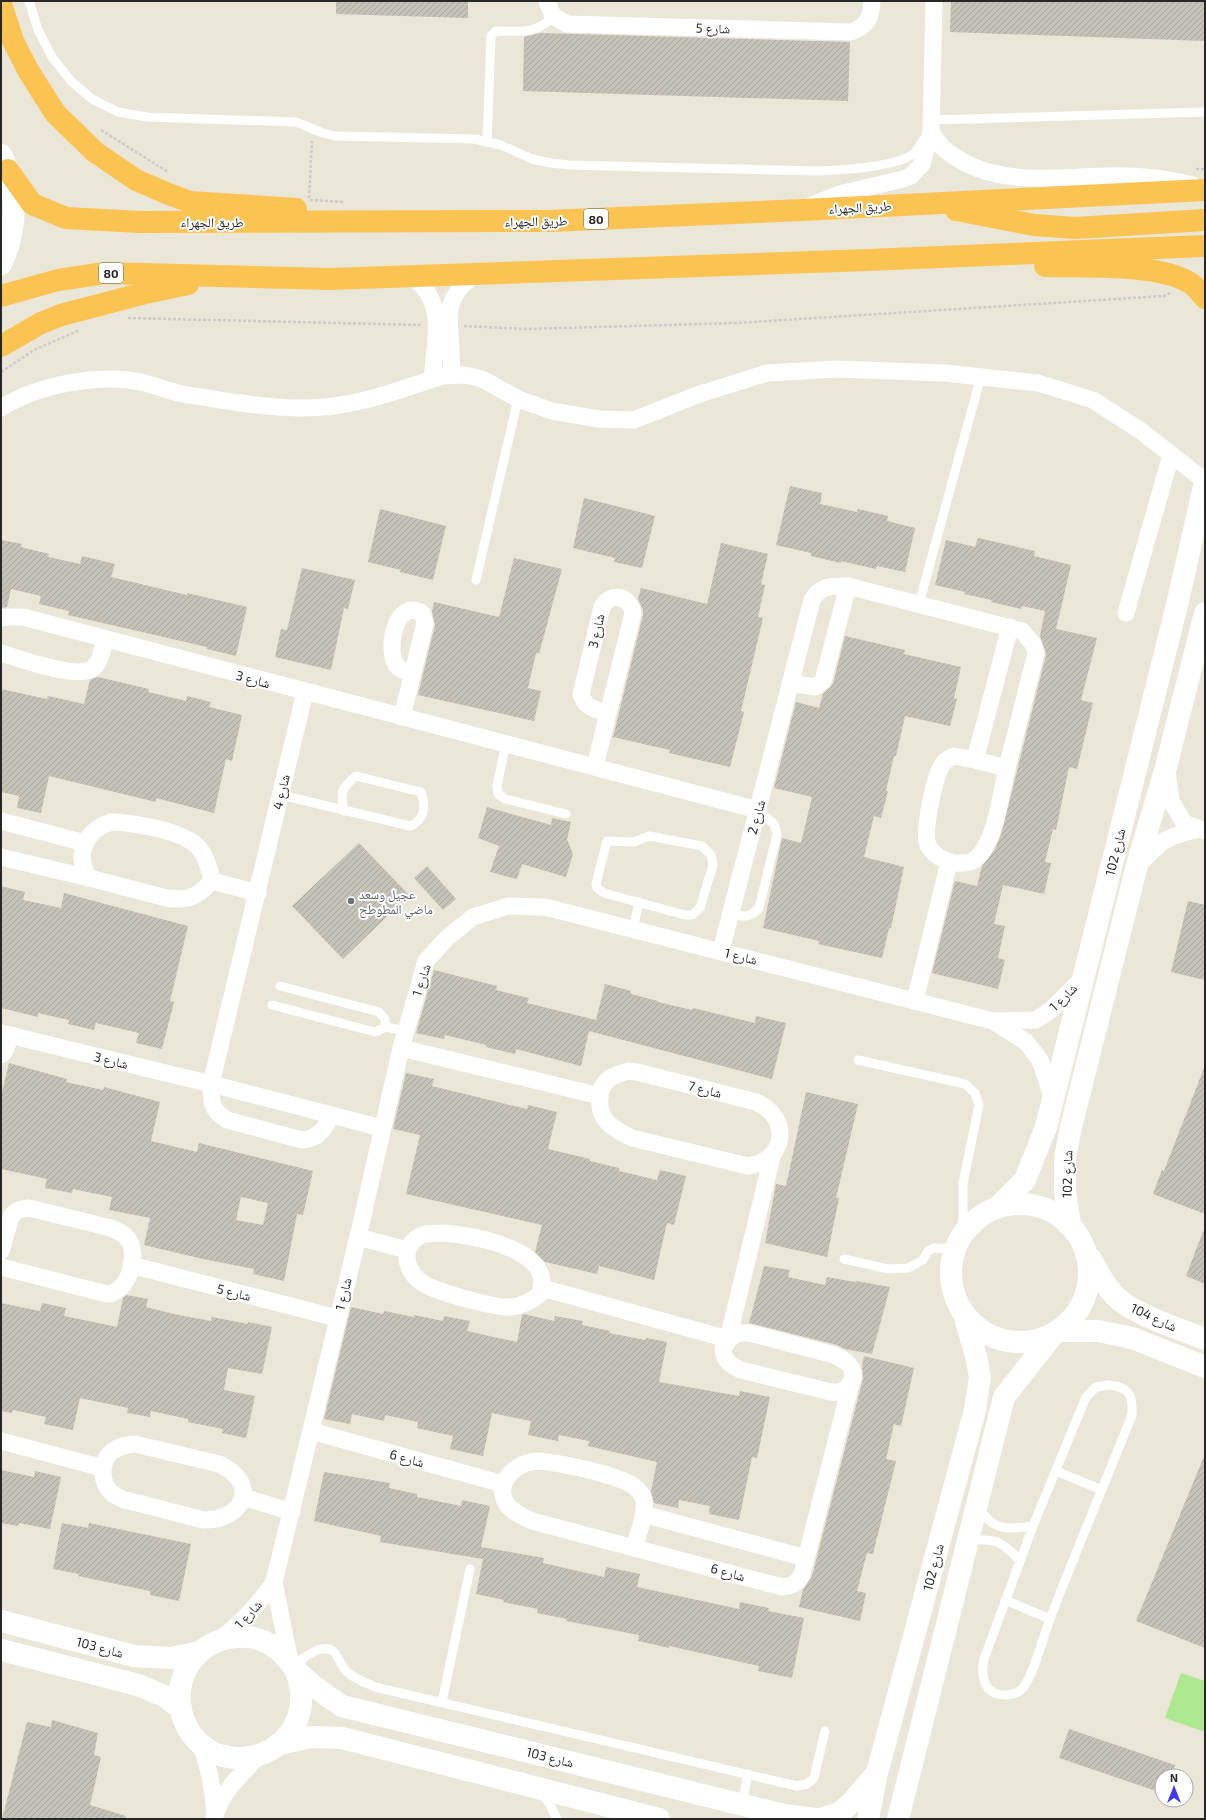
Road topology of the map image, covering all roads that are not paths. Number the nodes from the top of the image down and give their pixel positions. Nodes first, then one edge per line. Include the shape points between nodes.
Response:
1 (29, 1) edge
2 (872, 1) edge
3 (934, 1) edge
4 (1, 4) edge
5 (550, 9) edge
6 (1205, 112) edge
7 (931, 126) junction
8 (487, 141) junction
9 (4, 162) edge
10 (1205, 189) edge
11 (923, 204) junction
12 (802, 210) junction
13 (1205, 220) edge
14 (396, 222) junction
15 (1205, 246) edge
16 (868, 260) junction
17 (1, 264) edge
18 (478, 274) junction
19 (224, 276) junction
20 (409, 276) junction
21 (1198, 291) edge
22 (1, 296) edge
23 (443, 325) junction
24 (1, 346) edge
25 (452, 374) junction
26 (981, 376) junction
27 (432, 379) junction
28 (518, 399) junction
29 (1, 408) edge
30 (1171, 455) junction
31 (1205, 481) edge
32 (1199, 536) edge
33 (476, 580) dead end
34 (848, 586) junction
35 (919, 604) junction
36 (1205, 612) edge
37 (1126, 613) dead end
38 (1, 618) edge
39 (1010, 627) junction
40 (105, 640) junction
41 (1, 654) edge
42 (412, 673) dead end
43 (792, 682) junction
44 (305, 692) junction
45 (608, 714) junction
46 (402, 717) junction
47 (506, 743) junction
48 (975, 760) junction
49 (596, 766) junction
50 (1166, 767) junction
51 (1007, 768) junction
52 (280, 795) junction
53 (758, 810) junction
54 (344, 811) junction
55 (566, 814) dead end
56 (1, 821) edge
57 (1202, 830) edge
58 (85, 843) junction
59 (1, 857) edge
60 (948, 862) junction
61 (1137, 865) junction
62 (89, 878) junction
63 (212, 881) junction
64 (258, 893) junction
65 (639, 902) junction
66 (731, 914) junction
67 (633, 929) junction
68 (722, 951) junction
69 (1085, 976) junction
70 (280, 986) dead end
71 (915, 1001) junction
72 (272, 1005) dead end
73 (993, 1021) junction
74 (386, 1028) junction
75 (405, 1032) junction
76 (6, 1034) edge
77 (401, 1048) junction
78 (1, 1055) edge
79 (858, 1060) dead end
80 (211, 1084) junction
81 (600, 1096) junction
82 (1053, 1099) junction
83 (331, 1116) junction
84 (382, 1128) junction
85 (772, 1156) junction
86 (997, 1208) junction
87 (1070, 1224) junction
88 (3, 1233) edge
89 (358, 1237) junction
90 (959, 1241) junction
91 (1084, 1245) junction
92 (407, 1250) junction
93 (1, 1252) edge
94 (844, 1259) dead end
95 (131, 1265) junction
96 (1, 1267) edge
97 (542, 1288) junction
98 (964, 1314) junction
99 (337, 1318) junction
100 (1057, 1333) junction
101 (728, 1339) junction
102 (1205, 1339) edge
103 (1205, 1367) edge
104 (851, 1383) junction
105 (311, 1431) junction
106 (1, 1441) edge
107 (103, 1468) junction
108 (1056, 1471) junction
109 (503, 1484) junction
110 (1102, 1490) junction
111 (243, 1497) junction
112 (977, 1506) junction
113 (292, 1512) junction
114 (643, 1514) junction
115 (1033, 1526) junction
116 (969, 1540) junction
117 (634, 1548) junction
118 (806, 1558) junction
119 (1020, 1561) junction
120 (470, 1569) dead end
121 (274, 1582) junction
122 (1005, 1600) junction
123 (1050, 1619) junction
124 (1, 1621) edge
125 (912, 1644) junction
126 (209, 1646) junction
127 (1, 1650) edge
128 (938, 1654) junction
129 (293, 1666) junction
130 (442, 1702) junction
131 (181, 1710) junction
132 (825, 1731) dead end
133 (200, 1743) junction
134 (270, 1749) junction
135 (877, 1773) junction
136 (748, 1774) junction
137 (537, 1787) junction
138 (742, 1805) junction
139 (215, 1816) edge
140 (786, 1817) edge
141 (557, 1819) edge
142 (659, 1819) edge
143 (815, 1819) edge
144 (821, 1819) edge
145 (868, 1819) edge
146 (898, 1819) edge

1 - 8 lane via 38,30 52,57 70,81 92,99 118,112 147,117 290,122 335,136
2 - 5 street, شارع 5 via 869,20 865,26 851,32 567,24
3 - 7 street
4 - 14 highway via 13,41 55,113 95,152 136,180 190,202 283,207
5 - 8 lane via 547,22 533,30 496,31 491,36
6 - 7 lane
7 - 8 lane via 915,153 908,157 867,167 819,171 551,163 532,159
7 - 10 street via 942,148 956,159 986,172 1038,179 1133,176
7 - 12 street via 922,164 911,176 839,194
9 - 14 highway, طريق الجهراء / 80 via 32,204 66,218 140,222
9 - 17 street, 80 via 14,196 14,224 8,250
10 - 11 highway, طريق الجهراء / 80
11 - 12 highway, طريق الجهراء / 80
11 - 13 highway via 1034,226 1075,228
12 - 14 highway, طريق الجهراء / 80 via 549,221
15 - 16 highway, 80
16 - 18 highway, 80
16 - 21 highway via 1154,270 1174,275
18 - 20 highway, 80
18 - 23 street via 464,283 454,297
19 - 20 highway, 80 via 330,279
19 - 22 highway, 80 via 105,273 58,280
19 - 24 highway via 61,315
20 - 23 street via 425,287 430,294
23 - 25 street
23 - 27 street
25 - 27 street
25 - 28 street via 481,379
26 - 28 street via 837,368 766,373 634,420 599,419 552,411
26 - 30 street via 1038,384 1093,400 1141,431
26 - 35 lane
27 - 29 street via 380,398 353,404 300,408 177,392 116,378 48,386
28 - 33 lane
30 - 31 street
30 - 37 street
31 - 32 street, شارع 102
32 - 69 street, شارع 102
34 - 35 street, شارع 2
34 - 43 street, شارع 2 via 830,586 816,592
34 - 43 street via 823,681 815,687
35 - 39 street, شارع 2
36 - 50 street, شارع 102
38 - 40 street, شارع 3 via 23,617
39 - 48 street
39 - 51 street, شارع 2 via 1022,631 1033,644 1036,653
40 - 41 street via 97,664 87,672 68,672
40 - 44 street, شارع 3
42 - 46 street
43 - 53 street, شارع 2
44 - 46 street, شارع 3
44 - 52 street, شارع 4
45 - 45 street, شارع 3 via 633,613 630,603 618,597 608,599 602,607 582,694 587,706
45 - 49 street, شارع 3
46 - 47 street, شارع 3
47 - 49 street, شارع 3
47 - 55 lane via 497,786 498,794 505,799
48 - 51 street
48 - 60 street via 954,756 942,765 930,807 925,829 928,845 940,858
49 - 53 street, شارع 3
50 - 57 street via 1171,801 1184,823
50 - 61 street, شارع 102
51 - 60 street, شارع 2 via 991,836 984,850 972,861 963,864
52 - 54 lane
52 - 64 street, شارع 4
53 - 66 street, شارع 2
53 - 66 lane via 774,824 778,834 759,908 753,915 745,917
54 - 54 lane via 410,826 417,823 424,813 425,803 421,792 356,776 345,784 341,797
56 - 58 street
57 - 61 street via 1177,834 1160,842
58 - 62 street via 83,869
58 - 63 street via 93,831 111,822 175,834 197,847 210,870
59 - 62 street
60 - 71 street
61 - 87 street, شارع 102 via 1065,1158 1065,1192
62 - 63 street via 178,899 196,896
63 - 64 street
64 - 80 street, شارع 4
65 - 65 lane via 685,915 695,913 700,908 712,865 710,854 702,846 652,836 634,842 607,840 597,888 604,893
65 - 67 lane
66 - 68 street, شارع 2
67 - 68 street, شارع 1
67 - 75 street, شارع 1 via 544,907 508,906 473,917 447,938 426,961
68 - 71 street, شارع 1
69 - 73 street, شارع 1 via 1052,1009 1036,1020
69 - 82 street, شارع 102
70 - 74 lane via 379,1012 385,1019
71 - 73 street, شارع 1
72 - 74 lane via 375,1032
73 - 82 street, شارع 1 via 1026,1042 1040,1060
74 - 75 lane
75 - 77 street, شارع 1
76 - 78 street, شارع 3 via 5,1051
76 - 80 street, شارع 3
77 - 81 street
77 - 84 street, شارع 1
79 - 90 lane via 965,1084 975,1093 979,1105 962,1183
80 - 83 street, شارع 3
80 - 83 street via 212,1104 218,1114 227,1120 308,1140 322,1132
81 - 85 street via 602,1115 607,1122 632,1138 748,1166 759,1165
81 - 85 street, شارع 7 via 610,1078 628,1071 756,1102 768,1109 778,1123 780,1141
82 - 86 street, شارع 102 via 1046,1127 1025,1180
83 - 84 street, شارع 3
84 - 89 street, شارع 1
85 - 101 street, شارع 7
86 - 87 street via 1016,1204 1036,1206 1054,1212
86 - 90 street via 978,1218
87 - 91 street
88 - 93 street
88 - 95 street via 14,1212 29,1208 111,1228 129,1239 134,1253
89 - 92 street
89 - 99 street, شارع 1
90 - 94 lane via 928,1251 923,1260 908,1268 888,1269
90 - 98 street via 951,1266 951,1283 955,1299
91 - 100 street via 1090,1264 1090,1283 1084,1302 1074,1318
91 - 102 street, شارع 104 via 1100,1278 1117,1298 1145,1315
92 - 97 street via 414,1240 422,1235 436,1233 459,1234 506,1247 526,1256 537,1267 541,1275
92 - 97 street via 407,1263 410,1269 421,1282 433,1289 494,1305 512,1307 539,1295
95 - 96 street via 126,1283 118,1291 107,1294
95 - 99 street, شارع 5
97 - 101 street
98 - 100 street via 978,1328 995,1338 1015,1343 1035,1342
98 - 125 street, شارع 102 via 980,1377 975,1410
99 - 105 street, شارع 1
100 - 103 street, شارع 104 via 1098,1330 1132,1338
100 - 112 street via 1004,1397
101 - 104 street, شارع 6 via 735,1334 750,1333 834,1355 850,1366
101 - 104 street via 723,1349 724,1357 740,1370 838,1393
104 - 118 street, شارع 6
105 - 109 street, شارع 6
105 - 113 street, شارع 1
106 - 107 street
107 - 111 street via 105,1484 118,1498 204,1520 226,1517 240,1505
107 - 111 street via 110,1453 125,1445 135,1444 219,1464 239,1480 243,1488
108 - 110 lane
108 - 110 lane via 1086,1397 1096,1387 1119,1386 1126,1390 1133,1400 1132,1415
108 - 115 lane
109 - 114 street via 508,1475 520,1466 529,1462 544,1461 619,1479 631,1485 643,1497
109 - 117 street, شارع 6 via 502,1492 508,1505 521,1516
110 - 123 lane
111 - 113 street
112 - 115 lane via 991,1524 1014,1529
112 - 116 street
113 - 121 street, شارع 1
114 - 117 street
114 - 118 street
115 - 119 lane
116 - 119 lane via 994,1540 1004,1544
116 - 128 street
117 - 118 street, شارع 6 via 782,1587 800,1580
119 - 122 lane
120 - 130 lane
121 - 126 street, شارع 1 via 247,1617
121 - 129 street, شارع 1
122 - 123 lane
122 - 123 lane via 983,1667 988,1689 998,1694 1011,1695 1022,1690
124 - 126 street, شارع 103 via 134,1656 171,1658
125 - 128 street via 922,1638 933,1641
125 - 135 street, شارع 102
126 - 129 street via 235,1637 258,1639 278,1649
126 - 131 street via 193,1659 182,1678
127 - 131 street via 138,1685 164,1696
128 - 146 street
129 - 130 lane via 318,1650 326,1649 334,1652 347,1671 356,1678 375,1687
129 - 134 street via 301,1690 300,1710 293,1729
129 - 138 street, شارع 103 via 342,1706
130 - 136 lane
131 - 133 street via 188,1728
132 - 136 lane via 814,1778 807,1784 797,1786
133 - 134 street via 211,1750 236,1758
133 - 139 street via 212,1781
134 - 137 street via 312,1737 342,1738
134 - 139 street via 229,1788
135 - 144 street via 840,1813
135 - 145 street, شارع 102
136 - 138 lane
137 - 141 lane
137 - 142 street
138 - 140 street, شارع 103
140 - 143 street, شارع 103

